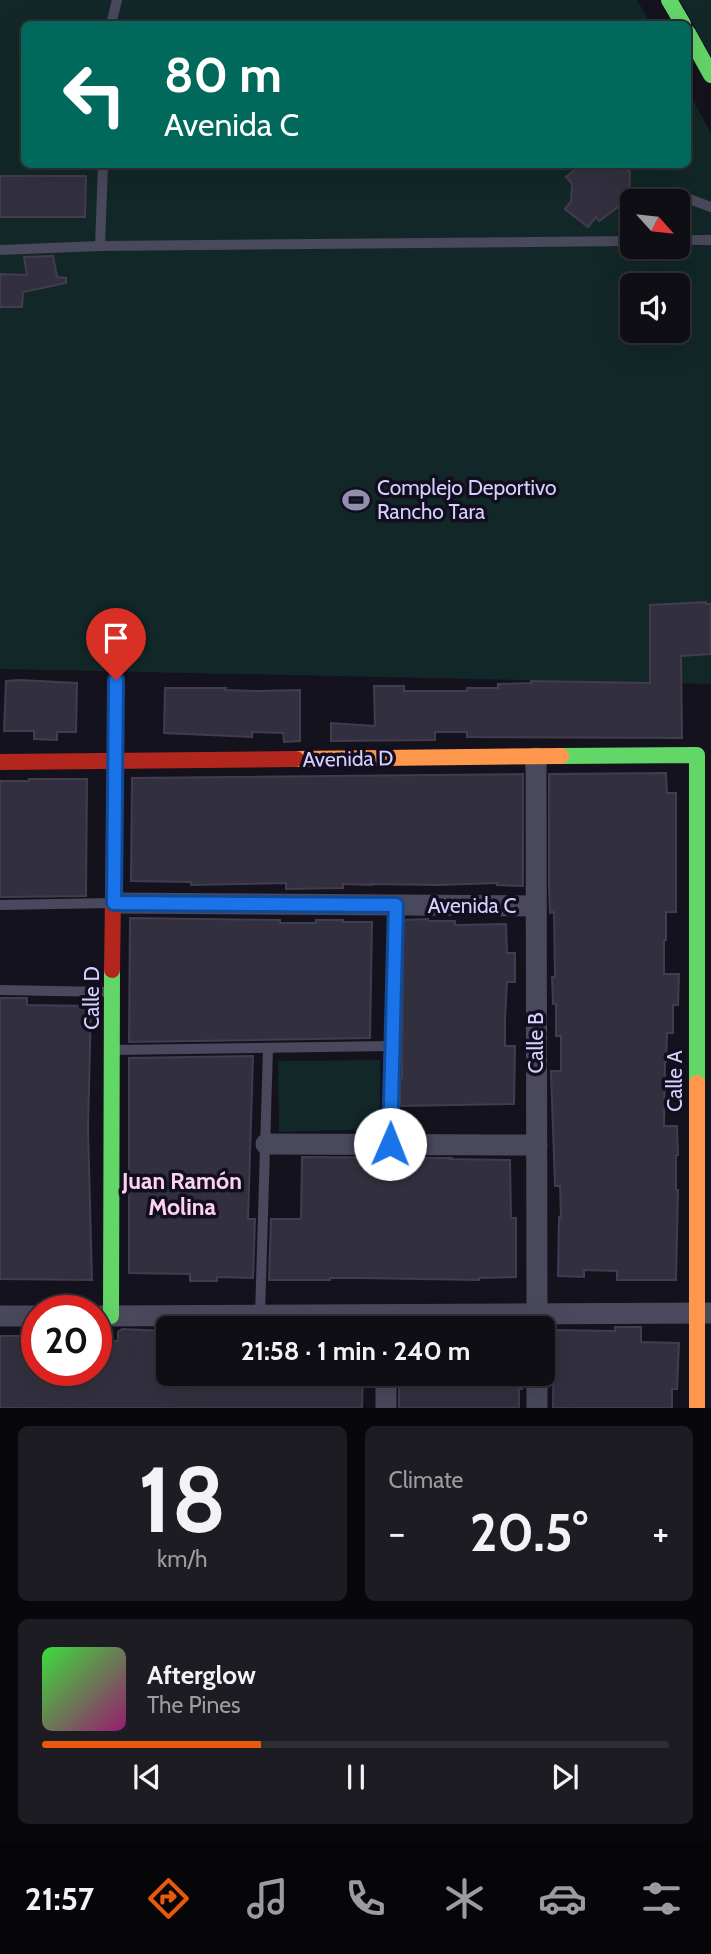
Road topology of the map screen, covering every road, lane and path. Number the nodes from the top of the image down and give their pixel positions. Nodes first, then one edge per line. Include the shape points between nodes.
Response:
1 (117, 0) edge
2 (670, 0) edge
3 (112, 21) edge
4 (681, 21) edge
5 (691, 38) edge
6 (711, 75) edge
7 (103, 168) edge
8 (690, 199) edge
9 (711, 207) edge
10 (620, 240) edge
11 (690, 240) edge
12 (711, 240) edge
13 (100, 246) junction
14 (0, 250) edge
15 (116, 680) dead end
16 (696, 755) joint
17 (536, 758) junction
18 (115, 761) junction
19 (0, 762) edge
20 (704, 783) edge
21 (114, 903) junction
22 (0, 905) edge
23 (396, 905) junction
24 (536, 906) junction
25 (0, 990) edge
26 (112, 992) junction
27 (392, 1046) junction
28 (268, 1048) junction
29 (113, 1050) junction
30 (266, 1144) junction
31 (390, 1144) junction
32 (537, 1145) junction
33 (105, 1295) edge
34 (704, 1313) edge
35 (260, 1315) junction
36 (0, 1316) edge
37 (21, 1316) edge
38 (112, 1316) edge
39 (281, 1316) edge
40 (537, 1316) edge
41 (555, 1320) edge
42 (386, 1386) edge
43 (537, 1386) edge
44 (386, 1408) edge
45 (537, 1408) edge
46 (696, 1408) edge

1 - 3 lane
2 - 4 main road
5 - 6 main road
7 - 13 lane
8 - 9 lane
10 - 13 lane
11 - 12 lane
13 - 14 lane
15 - 18 main road, Calle D
16 - 17 main road, Avenida D
16 - 20 main road, Calle A
17 - 18 main road, Avenida D
17 - 24 street, Calle B
18 - 19 main road, Avenida D
18 - 21 main road, Calle D
20 - 34 main road, Calle A
21 - 22 lane
21 - 23 street, Avenida C
21 - 26 main road, Calle D
23 - 24 street, Avenida C
23 - 27 lane
24 - 32 street, Calle B
25 - 26 lane
26 - 29 main road, Calle D
27 - 28 lane
27 - 31 lane
28 - 29 lane
28 - 30 lane
29 - 33 main road, Calle D
30 - 31 street
30 - 35 lane
31 - 32 street
32 - 40 street, Calle B
34 - 41 street
34 - 46 main road, Calle A
35 - 38 street
35 - 39 street
36 - 37 street
42 - 44 street
43 - 45 street

